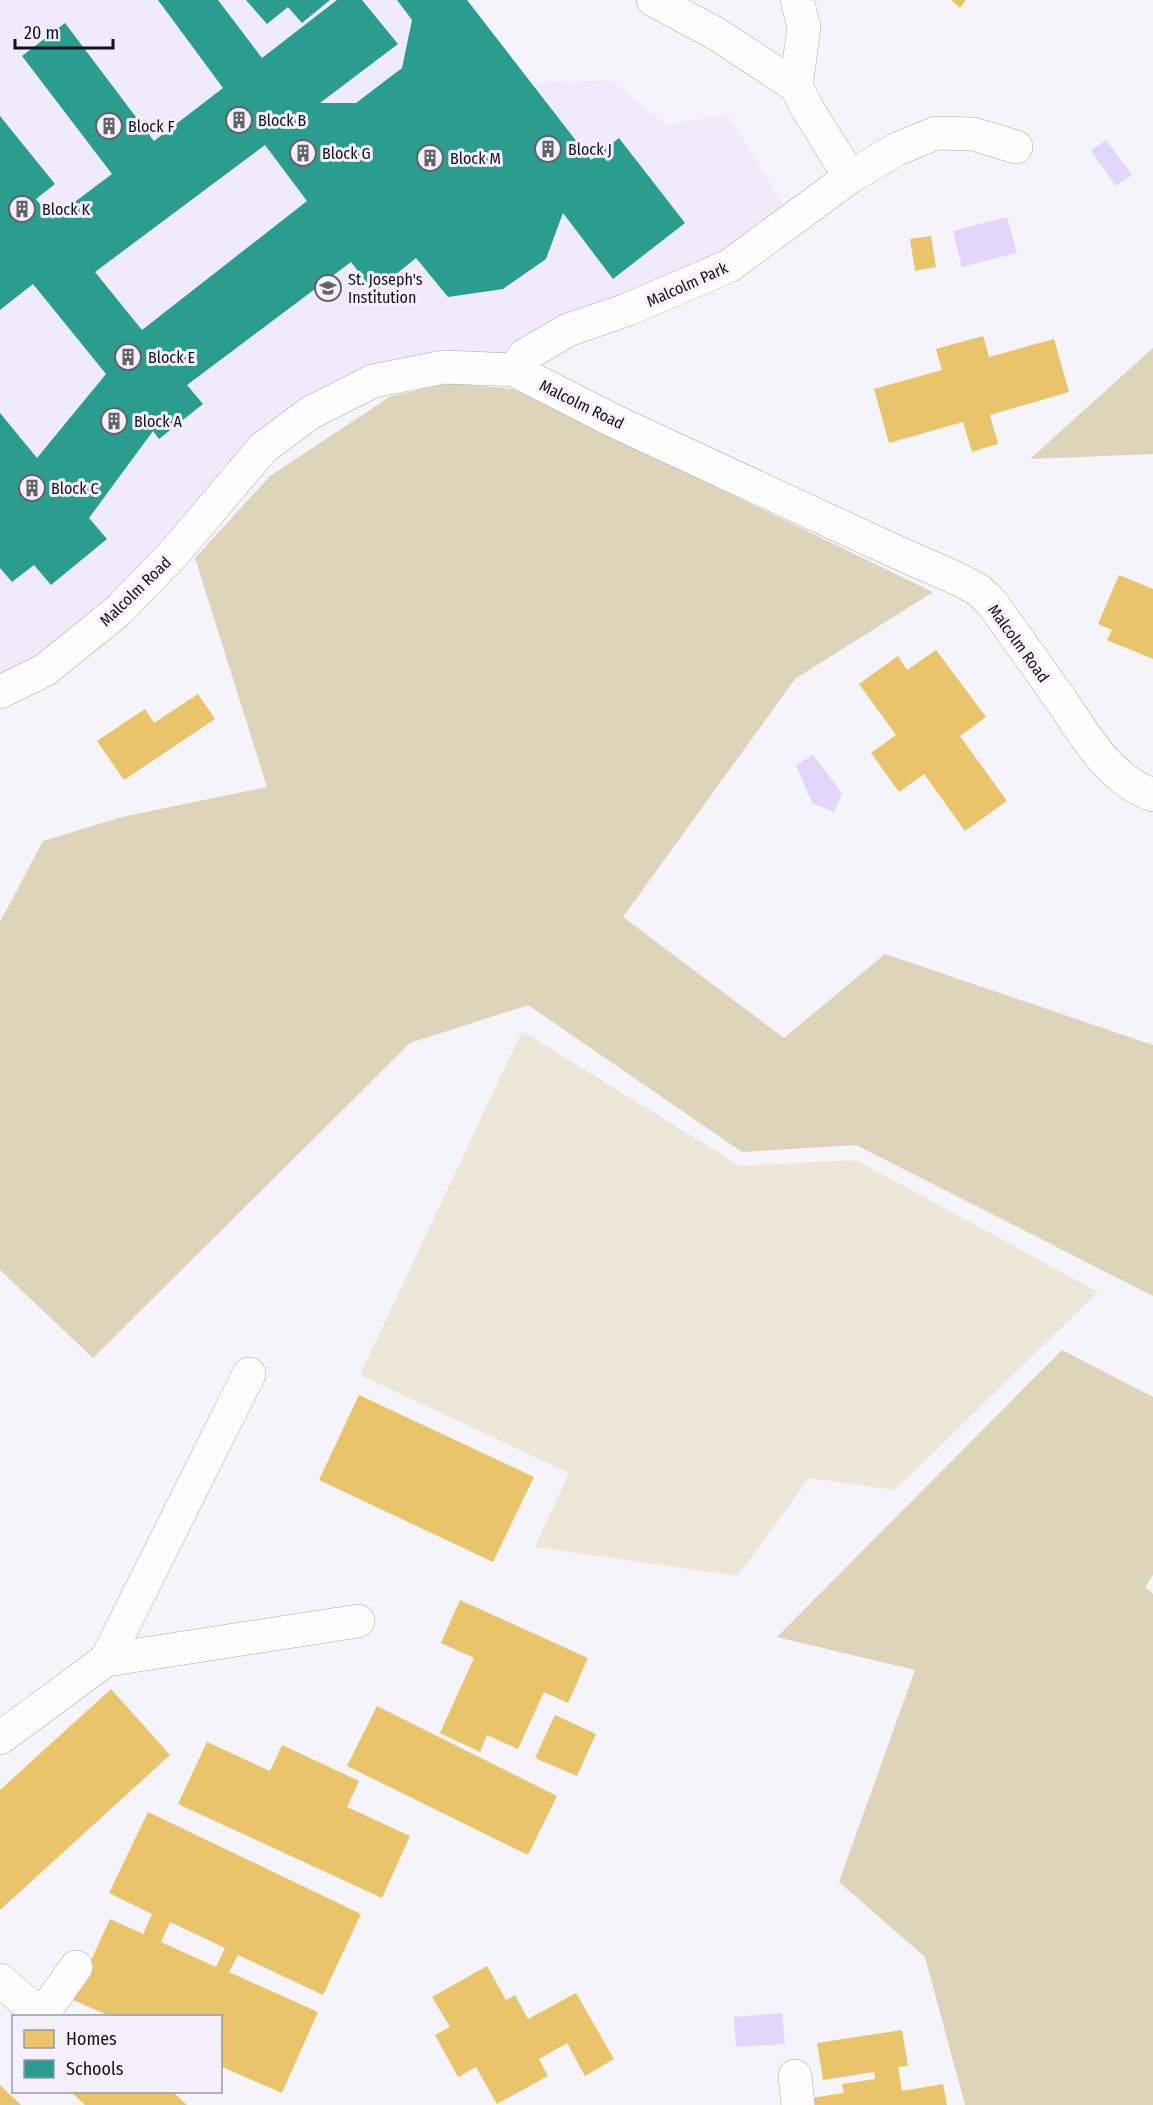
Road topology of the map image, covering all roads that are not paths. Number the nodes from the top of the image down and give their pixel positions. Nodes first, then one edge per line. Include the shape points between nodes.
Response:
1 (653, 0) edge
2 (797, 0) edge
3 (796, 86) junction
4 (1016, 147) dead end
5 (850, 177) junction
6 (514, 370) junction
7 (0, 692) edge
8 (1153, 795) edge
9 (249, 1374) dead end
10 (358, 1621) dead end
11 (106, 1660) junction
12 (0, 1738) edge
13 (76, 1967) dead end
14 (0, 1980) edge

1 - 3 street via 716,33
2 - 3 street via 804,27
3 - 5 street
4 - 5 street, Malcolm Park via 973,134 936,133 897,149
5 - 6 street, Malcolm Park via 729,266 629,309 568,330 525,355
6 - 7 street, Malcolm Road via 444,368 373,381 310,413 263,448 175,552 119,610 45,670
6 - 8 street, Malcolm Road via 614,421 977,589 991,602 1102,760 1124,779
9 - 11 street
10 - 11 street
11 - 12 street
13 - 14 street via 47,2008 31,2007

